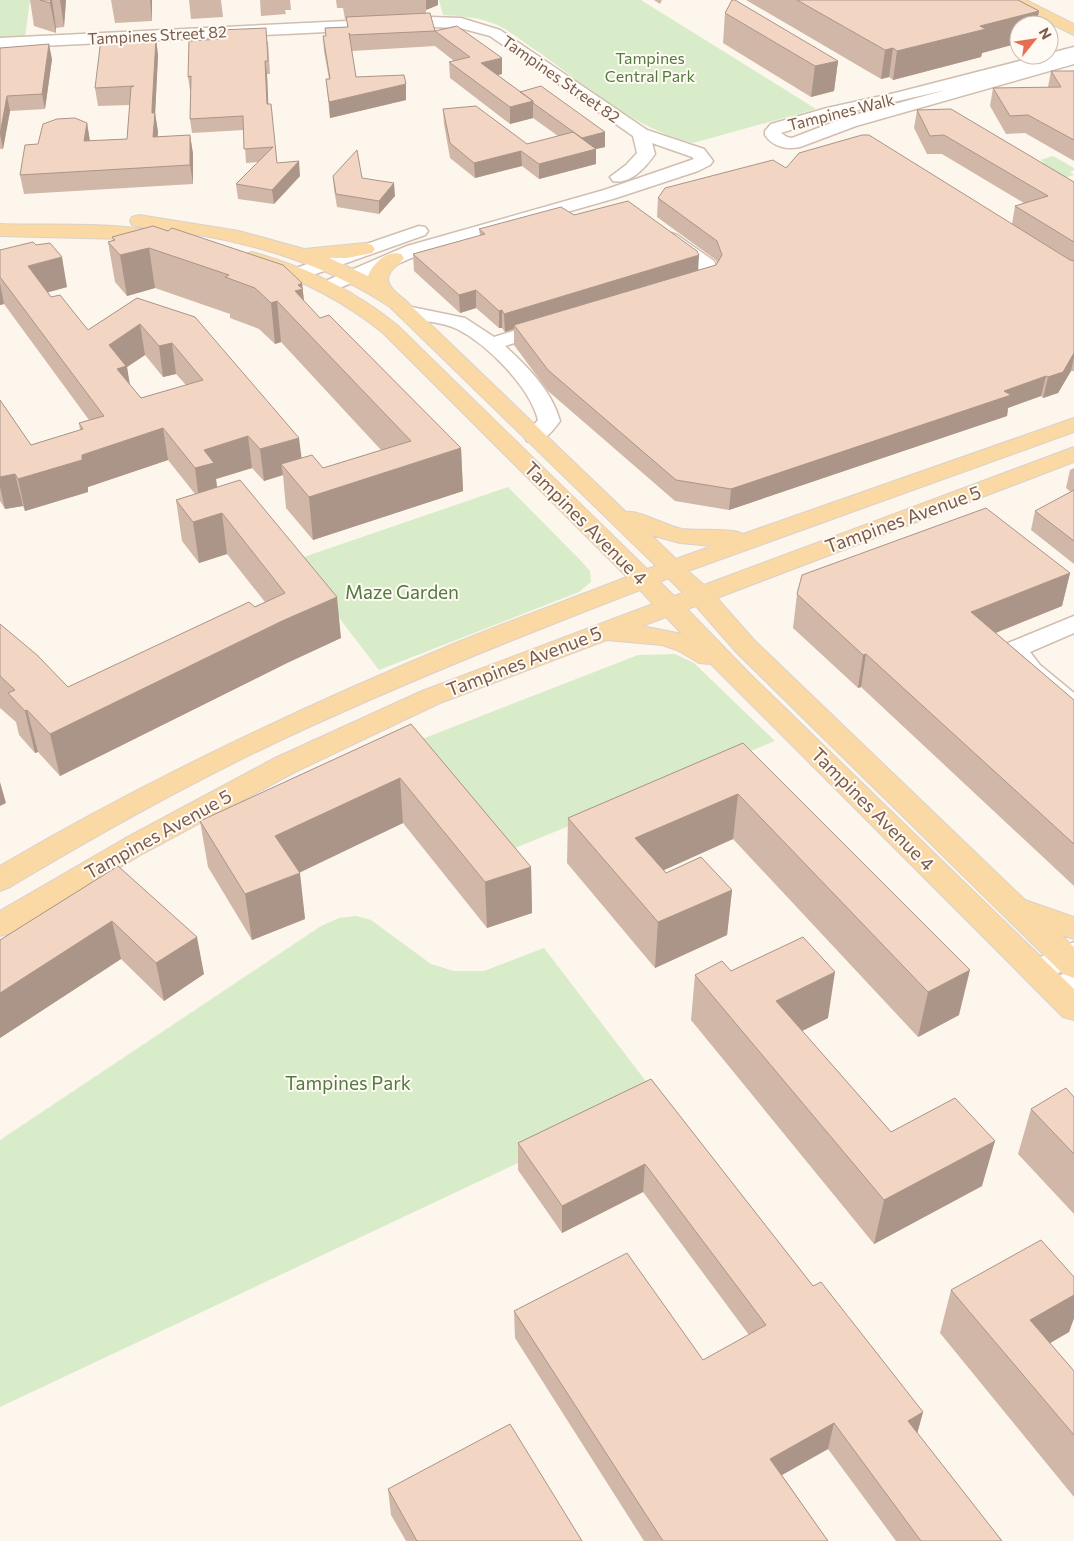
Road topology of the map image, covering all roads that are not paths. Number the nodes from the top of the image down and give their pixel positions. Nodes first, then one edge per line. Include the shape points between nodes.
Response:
1 (1014, 0) edge
2 (1042, 0) edge
3 (1074, 17) edge
4 (1074, 30) edge
5 (0, 44) edge
6 (1074, 52) edge
7 (1074, 59) edge
8 (838, 126) junction
9 (641, 134) junction
10 (853, 137) edge
11 (698, 153) junction
12 (619, 177) junction
13 (610, 194) junction
14 (625, 205) edge
15 (552, 210) junction
16 (0, 218) edge
17 (575, 222) edge
18 (656, 228) edge
19 (0, 230) edge
20 (365, 249) junction
21 (287, 251) junction
22 (394, 258) junction
23 (325, 263) junction
24 (300, 273) junction
25 (354, 276) junction
26 (330, 286) junction
27 (669, 290) edge
28 (384, 293) junction
29 (408, 312) junction
30 (568, 321) edge
31 (491, 344) junction
32 (1074, 425) edge
33 (535, 436) junction
34 (1074, 454) edge
35 (611, 509) junction
36 (768, 534) junction
37 (600, 536) junction
38 (672, 569) junction
39 (766, 570) junction
40 (644, 580) junction
41 (699, 595) junction
42 (670, 606) junction
43 (576, 607) junction
44 (1074, 624) edge
45 (599, 633) junction
46 (745, 646) junction
47 (740, 679) junction
48 (1074, 706) edge
49 (0, 880) edge
50 (1012, 907) junction
51 (0, 926) edge
52 (1074, 928) edge
53 (1065, 975) edge

1 - 4 main road
2 - 3 main road
5 - 9 street, Tampines Street 82 via 243,24 446,22 475,26 503,39
6 - 8 street, Tampines Walk via 833,111 780,127 773,133 779,141 794,143
7 - 8 street, Tampines Walk
8 - 10 street
9 - 11 street, Tampines Street 82
9 - 12 street, Tampines Street 82 via 646,154
11 - 12 street, Tampines Street 82 via 676,153
11 - 13 street via 704,161 700,164
12 - 20 street, Tampines Street 82 via 422,230
13 - 14 street
13 - 15 street
15 - 17 street
15 - 22 street via 460,235
16 - 21 main road, Tampines Avenue 4 via 95,218 147,222 213,232
18 - 27 street via 709,269 710,275 706,279
19 - 24 main road, Tampines Avenue 4 via 124,233 254,259
20 - 21 main road via 331,253
20 - 23 street, Tampines Street 82
21 - 23 main road, Tampines Avenue 4
22 - 25 street
22 - 28 main road via 378,277
23 - 24 street, Tampines Street 82
23 - 25 main road, Tampines Avenue 4
24 - 26 main road, Tampines Avenue 4
25 - 26 street
25 - 28 main road, Tampines Avenue 4
26 - 37 main road, Tampines Avenue 4 via 390,329
28 - 29 main road, Tampines Avenue 4
29 - 31 street via 462,324
29 - 33 main road, Tampines Avenue 4
30 - 31 street
31 - 33 street via 524,379 548,412 549,421
32 - 36 main road, Tampines Avenue 5
33 - 35 main road, Tampines Avenue 4
34 - 39 main road, Tampines Avenue 5
35 - 36 main road via 648,528 674,536 719,539
35 - 38 main road, Tampines Avenue 4
36 - 38 main road, Tampines Avenue 5
37 - 40 main road, Tampines Avenue 4
37 - 43 main road via 608,559 606,576
38 - 40 main road, Tampines Avenue 5
38 - 41 main road, Tampines Avenue 4
39 - 41 main road, Tampines Avenue 5
39 - 46 main road via 747,581 732,608
40 - 42 main road, Tampines Avenue 4
40 - 43 main road, Tampines Avenue 5
41 - 42 main road, Tampines Avenue 5
41 - 46 main road, Tampines Avenue 4
42 - 45 main road, Tampines Avenue 5
42 - 47 main road, Tampines Avenue 4
43 - 49 main road, Tampines Avenue 5 via 467,648 278,730 85,829
44 - 48 street via 1017,648 1017,654 1024,664
45 - 47 main road via 634,633 676,640 698,650
45 - 51 main road, Tampines Avenue 5 via 431,697 285,765 134,846
46 - 50 main road, Tampines Avenue 4
47 - 53 main road, Tampines Avenue 4
50 - 52 main road
50 - 53 main road, Tampines Avenue 4

